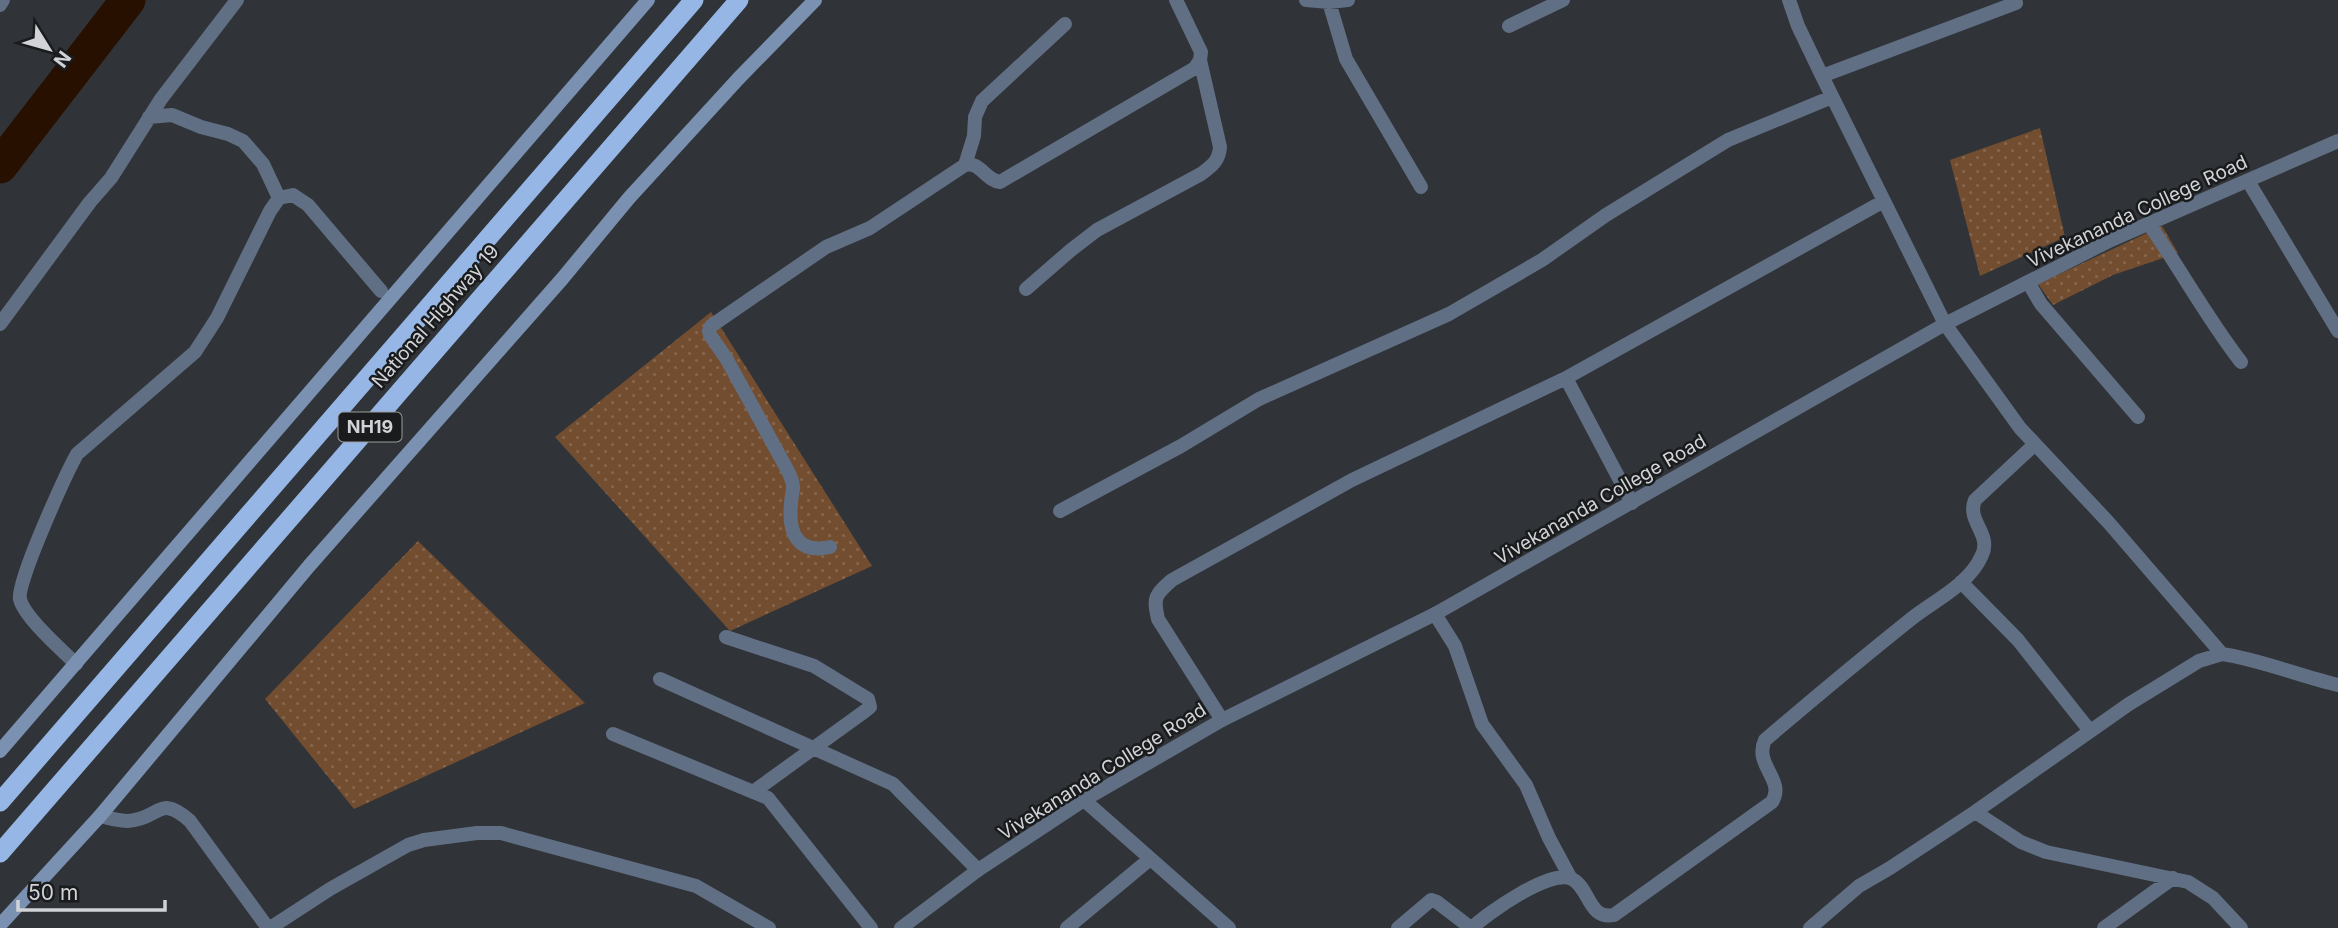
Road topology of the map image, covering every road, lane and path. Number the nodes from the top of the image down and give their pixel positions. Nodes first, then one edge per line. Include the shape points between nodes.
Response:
1 (3, 0) edge
2 (237, 0) edge
3 (648, 0) edge
4 (694, 0) edge
5 (739, 0) edge
6 (815, 0) edge
7 (1176, 0) edge
8 (1306, 0) edge
9 (1348, 0) edge
10 (1563, 0) edge
11 (1789, 0) edge
12 (1329, 2) junction
13 (2016, 3) dead end
14 (0, 5) edge
15 (1065, 24) dead end
16 (1509, 26) dead end
17 (1200, 60) junction
18 (1822, 76) junction
19 (1832, 97) junction
20 (149, 117) junction
21 (2338, 141) edge
22 (965, 165) junction
23 (2248, 181) junction
24 (1421, 187) dead end
25 (279, 198) junction
26 (1884, 201) junction
27 (2149, 224) junction
28 (2028, 282) junction
29 (1026, 289) dead end
30 (381, 291) dead end
31 (0, 324) edge
32 (1945, 324) junction
33 (2338, 331) edge
34 (2241, 362) dead end
35 (1566, 378) junction
36 (2138, 417) dead end
37 (2035, 444) junction
38 (1632, 503) junction
39 (1060, 511) dead end
40 (831, 547) dead end
41 (1961, 582) junction
42 (1436, 614) junction
43 (726, 637) dead end
44 (2222, 654) junction
45 (76, 664) junction
46 (660, 679) dead end
47 (2338, 685) edge
48 (1222, 720) junction
49 (2090, 731) junction
50 (613, 734) dead end
51 (814, 749) junction
52 (0, 751) edge
53 (753, 792) junction
54 (1084, 800) junction
55 (0, 802) edge
56 (1975, 812) junction
57 (100, 816) junction
58 (0, 853) edge
59 (1150, 859) junction
60 (978, 870) junction
61 (1570, 877) junction
62 (2173, 878) junction
63 (0, 925) edge
64 (1076, 925) edge
65 (759, 926) edge
66 (269, 928) edge
67 (871, 928) edge
68 (901, 928) edge
69 (1228, 928) edge
70 (1398, 928) edge
71 (1471, 928) edge
72 (1810, 928) edge
73 (2104, 928) edge
74 (2241, 928) edge

1 - 14 street
2 - 20 street
3 - 45 main road
4 - 55 highway, NH19
5 - 58 highway, National Highway 19 / NH19
6 - 57 main road via 629,198 309,566
7 - 17 street via 1197,40
8 - 12 street
9 - 12 street
10 - 16 street
11 - 18 street
12 - 24 street via 1346,59
13 - 18 street
15 - 22 street via 982,101
17 - 22 street via 1195,68 1010,178 993,181 977,166
17 - 29 street via 1220,147 1215,163 1097,230
18 - 19 street
19 - 26 street
19 - 39 street via 1728,140 1449,314 1259,399
20 - 25 street via 173,115 243,141 264,164
20 - 31 street via 111,178
21 - 23 street, Vivekananda College Road
22 - 40 street via 870,228 826,247 729,312 709,331 788,471 793,487 790,522 798,542 817,550
23 - 27 street, Vivekananda College Road
23 - 33 street
25 - 30 street via 293,195 308,205
25 - 45 street via 195,352 77,454 64,477 19,596 24,610
26 - 32 street
26 - 35 street
27 - 28 street, Vivekananda College Road
27 - 34 street
28 - 32 street, Vivekananda College Road
28 - 36 street via 2041,304
32 - 37 street
32 - 38 street, Vivekananda College Road
35 - 38 street
35 - 48 street via 1352,480 1172,580 1157,593 1158,619
37 - 41 street via 1975,500 1973,519 1985,548 1975,569
37 - 44 street
38 - 42 street, Vivekananda College Road
41 - 49 street via 2018,640
41 - 61 street via 1762,743 1762,758 1777,788 1772,802 1614,915 1594,910 1580,884
42 - 48 street, Vivekananda College Road
42 - 61 street via 1455,646 1482,724 1526,785
43 - 51 street via 814,666 868,699 870,707
44 - 47 street
44 - 49 street via 2199,661
45 - 52 main road
46 - 51 street
48 - 54 street, Vivekananda College Road
49 - 56 street
50 - 53 street
51 - 53 street
51 - 60 street via 893,784
53 - 67 street via 768,798
54 - 59 street
54 - 60 street, Vivekananda College Road
56 - 62 street via 2021,842 2046,852
56 - 72 street via 1859,886
57 - 63 main road
57 - 66 street via 127,821 176,809 190,821
59 - 64 street
59 - 69 street
60 - 68 street, Vivekananda College Road
61 - 71 street via 1558,876 1511,899
62 - 73 street
62 - 74 street via 2213,898
65 - 66 street via 696,887 501,833 477,833 408,845
70 - 71 street via 1431,900

